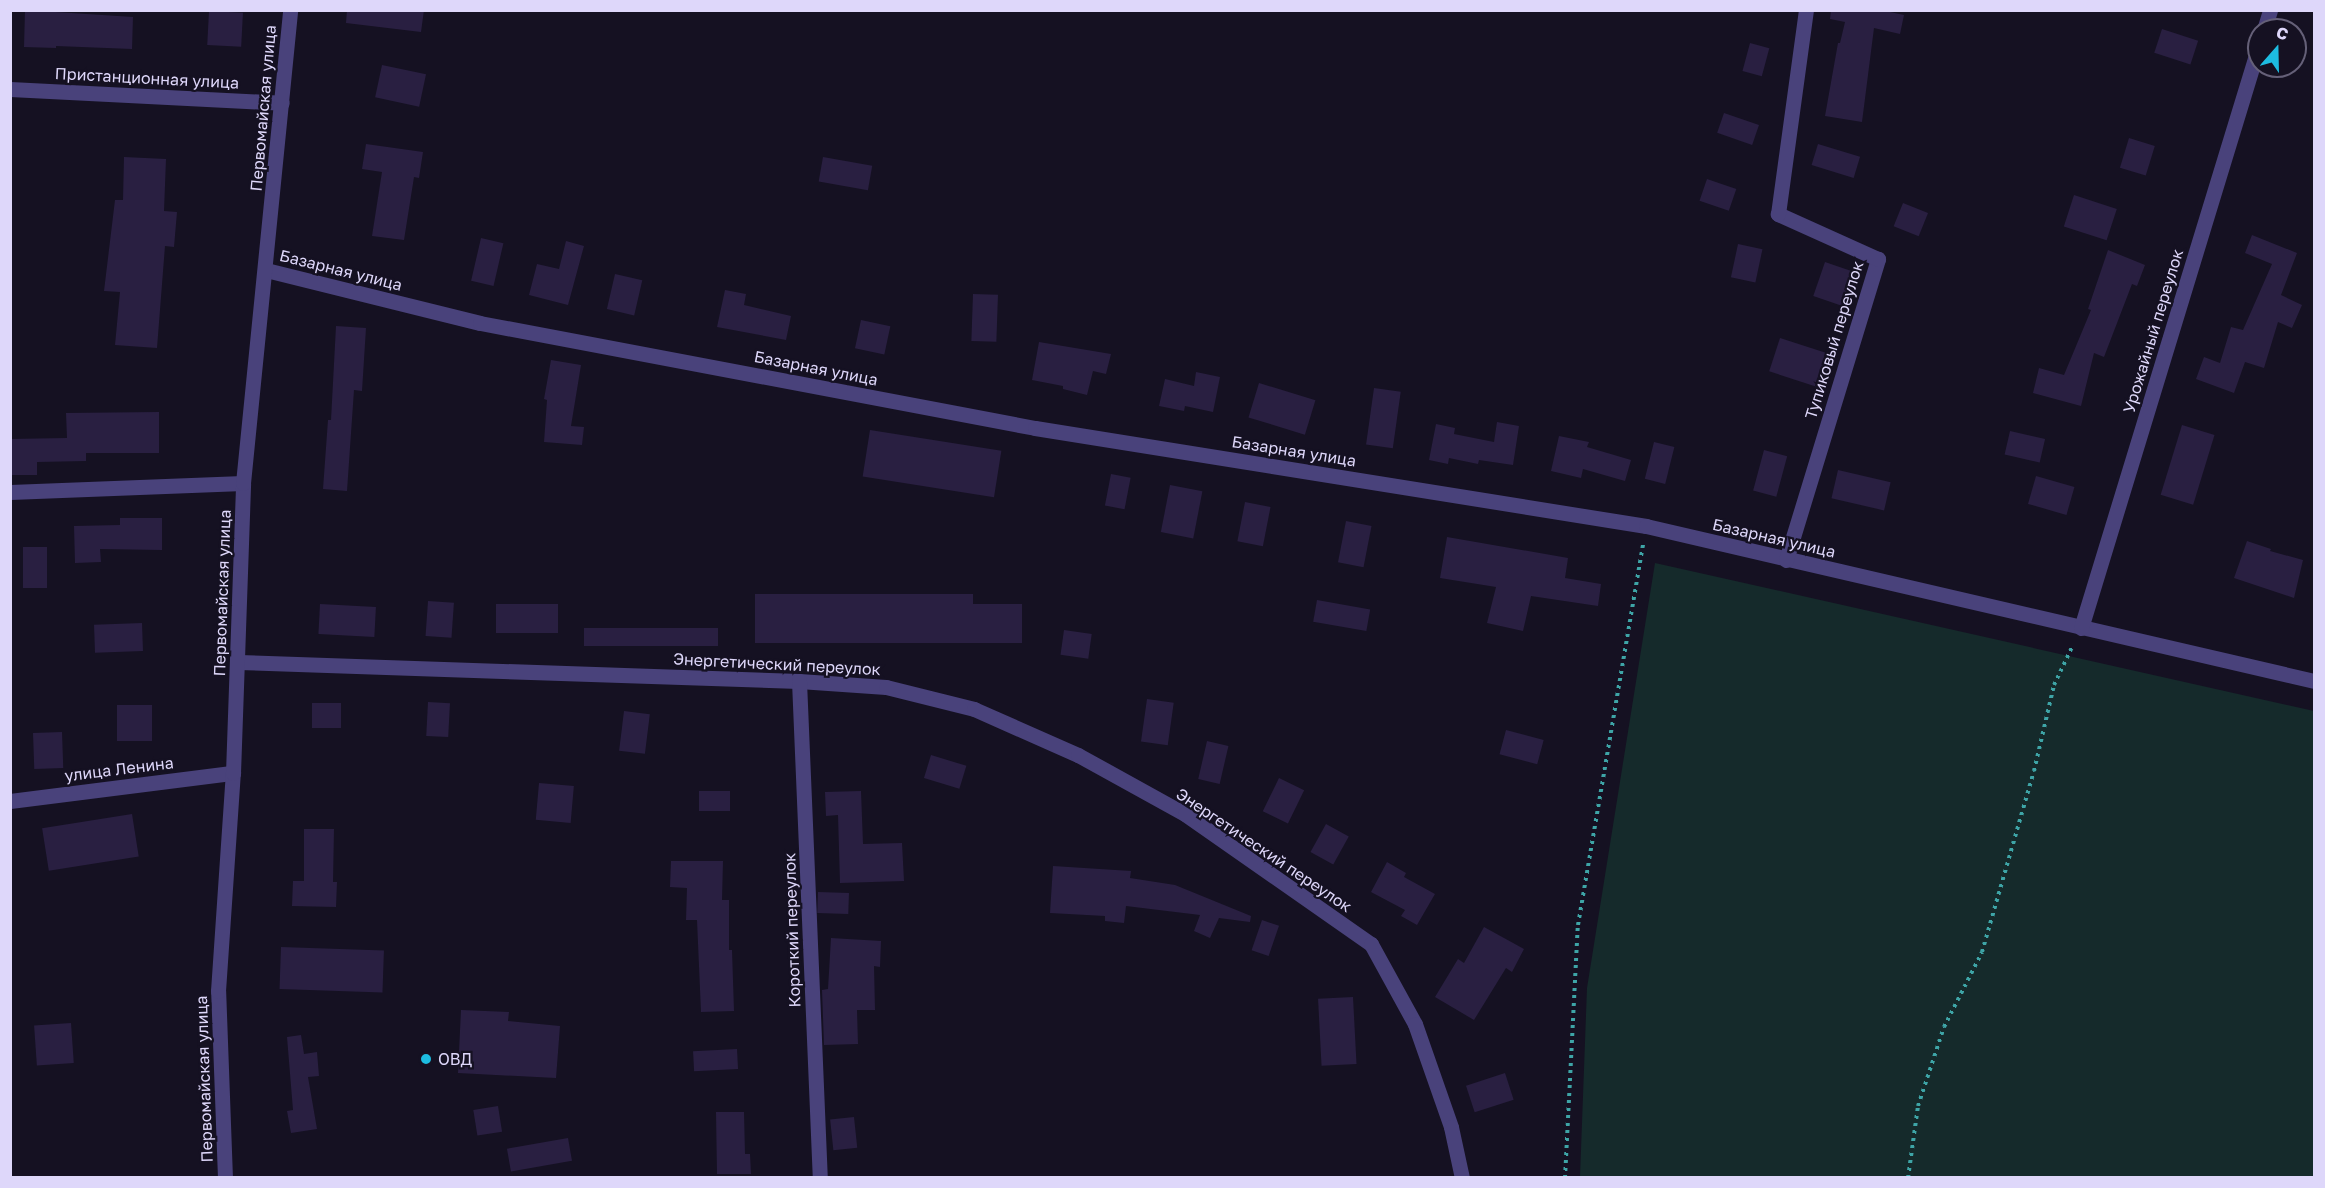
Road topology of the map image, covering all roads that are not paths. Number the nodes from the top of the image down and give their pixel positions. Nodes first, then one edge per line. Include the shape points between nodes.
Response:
1 (290, 10) edge
2 (1806, 10) edge
3 (2249, 78) edge
4 (10, 89) edge
5 (282, 103) junction
6 (266, 270) junction
7 (243, 483) junction
8 (10, 492) edge
9 (1786, 560) junction
10 (2081, 628) junction
11 (238, 662) junction
12 (799, 681) junction
13 (2314, 681) edge
14 (233, 773) junction
15 (10, 801) edge
16 (225, 1178) edge
17 (820, 1178) edge
18 (1462, 1178) edge

1 - 5 street, Первомайская улица
2 - 9 street, Тупиковый переулок via 1778,214 1878,259
3 - 10 street, Урожайный переулок
4 - 5 street, Пристанционная улица
5 - 6 street, Первомайская улица
6 - 7 street, Первомайская улица
6 - 9 street, Базарная улица via 480,323 1035,428 1647,526
7 - 8 street
7 - 11 street, Первомайская улица
9 - 10 street, Базарная улица
10 - 13 street, Базарная улица
11 - 12 street, Энергетический переулок
11 - 14 street, Первомайская улица
12 - 17 street, Короткий переулок
12 - 18 street, Энергетический переулок via 886,687 974,709 1078,755 1185,814 1371,944 1415,1024 1451,1126
14 - 15 street, улица Ленина
14 - 16 street, Первомайская улица via 218,991

